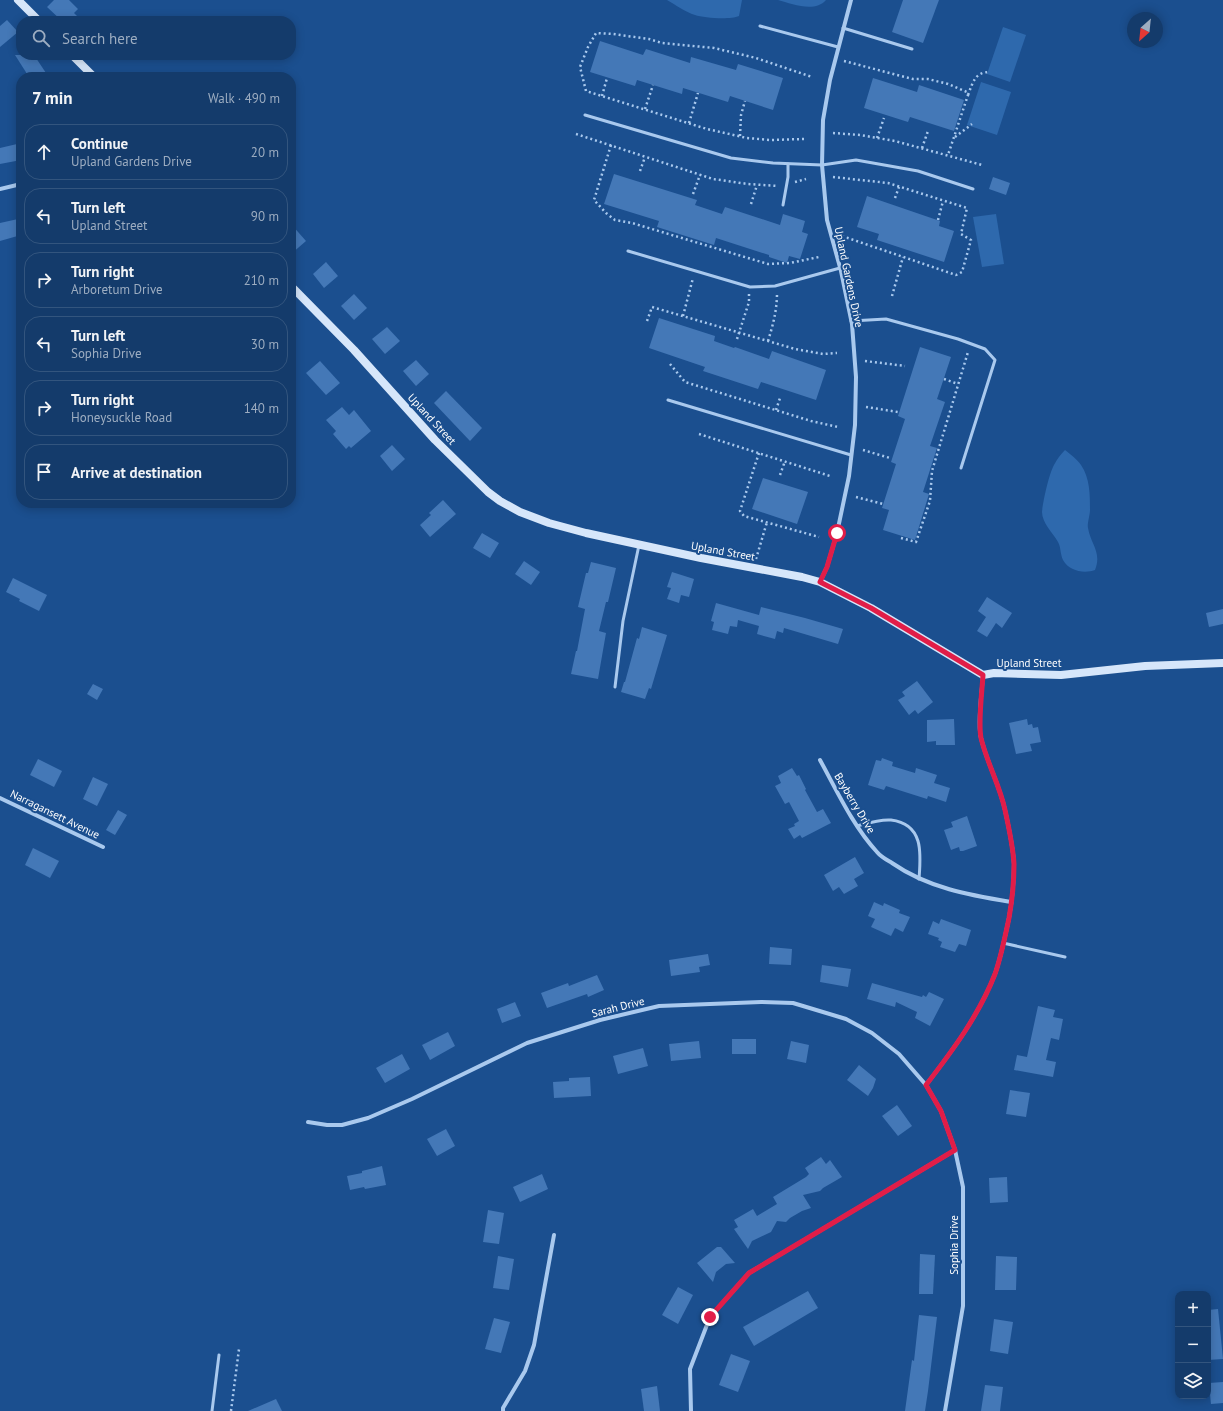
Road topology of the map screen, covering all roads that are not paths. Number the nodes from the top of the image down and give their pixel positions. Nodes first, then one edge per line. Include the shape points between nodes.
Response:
1 (18, 0) edge
2 (851, 0) edge
3 (34, 16) edge
4 (760, 26) dead end
5 (843, 28) junction
6 (838, 47) junction
7 (912, 49) dead end
8 (77, 60) edge
9 (89, 72) edge
10 (585, 115) dead end
11 (788, 164) junction
12 (822, 165) junction
13 (16, 185) edge
14 (0, 189) edge
15 (973, 189) dead end
16 (783, 205) dead end
17 (628, 251) dead end
18 (840, 268) junction
19 (296, 291) edge
20 (851, 321) junction
21 (668, 400) dead end
22 (851, 455) junction
23 (961, 468) dead end
24 (640, 545) junction
25 (820, 582) junction
26 (1223, 663) edge
27 (983, 675) junction
28 (615, 687) dead end
29 (820, 760) dead end
30 (0, 798) edge
31 (857, 826) junction
32 (103, 848) dead end
33 (919, 879) junction
34 (1011, 902) junction
35 (1003, 943) junction
36 (1065, 957) dead end
37 (926, 1085) junction
38 (308, 1122) dead end
39 (955, 1150) junction
40 (554, 1235) dead end
41 (219, 1355) dead end
42 (503, 1410) edge
43 (212, 1411) edge
44 (691, 1411) edge
45 (945, 1411) edge

1 - 3 street
2 - 5 street, Upland Gardens Drive
4 - 6 lane
5 - 6 street, Upland Gardens Drive
5 - 7 lane
6 - 12 street, Upland Gardens Drive via 823,120
8 - 9 street
10 - 11 lane via 732,158
11 - 12 lane
11 - 16 lane
12 - 15 lane via 856,160 918,171
12 - 18 street, Upland Gardens Drive via 828,220
13 - 14 street
17 - 18 lane via 750,287 777,285
18 - 20 street, Upland Gardens Drive
19 - 24 street, Upland Street via 354,350 435,440 500,501 549,523
20 - 22 street, Upland Gardens Drive via 856,377
20 - 23 lane via 886,319 970,343 985,349 995,360
21 - 22 lane
22 - 25 street, Upland Gardens Drive via 837,533
24 - 25 street, Upland Street
24 - 28 lane via 624,621
25 - 27 street, Upland Street via 871,608
26 - 27 street, Upland Street via 1145,666 1061,675
27 - 34 street via 981,737 1004,804 1010,834 1014,864
29 - 31 street, Bayberry Drive
30 - 32 street, Narragansett Avenue
31 - 33 street, Bayberry Drive via 878,854 905,873
31 - 33 lane via 890,820 914,831 920,849
33 - 34 street, Bayberry Drive via 963,894
34 - 35 street
35 - 36 lane
35 - 37 street via 995,973 978,1011 954,1050
37 - 38 street, Sarah Drive via 899,1054 872,1033 846,1019 819,1010 793,1003 768,1002 659,1006 600,1020 527,1043 368,1118 342,1125
37 - 39 street, Sophia Drive via 941,1111
39 - 44 street via 749,1273 710,1317 690,1368
39 - 45 street, Sophia Drive via 963,1187 963,1306
40 - 42 street via 534,1345 525,1370
41 - 43 lane

